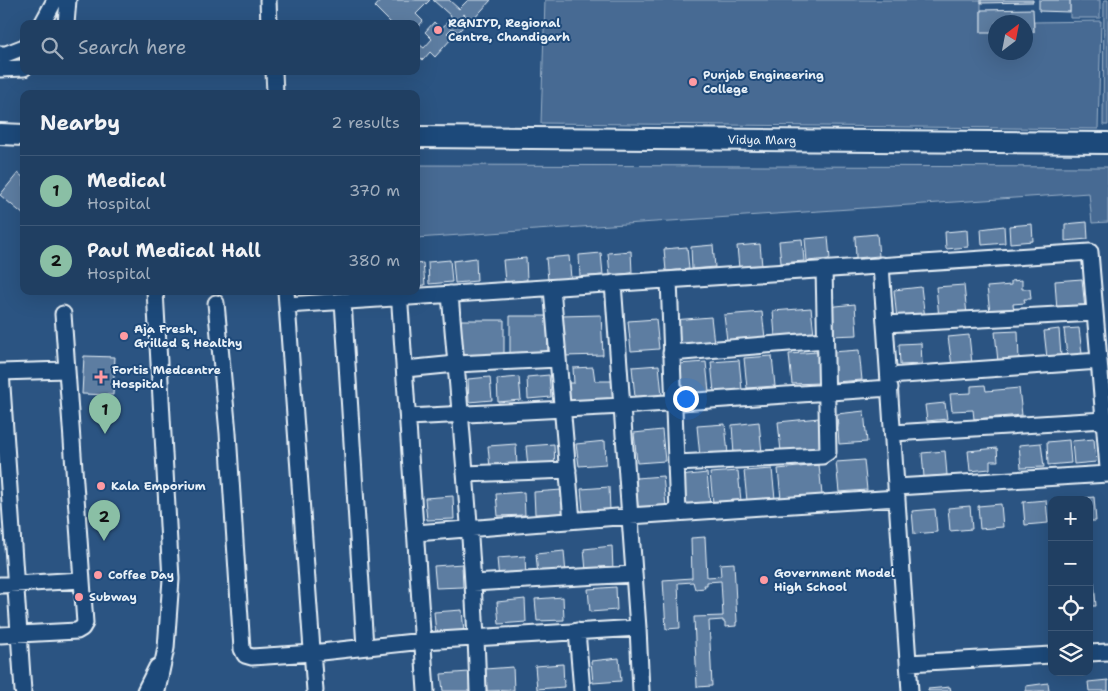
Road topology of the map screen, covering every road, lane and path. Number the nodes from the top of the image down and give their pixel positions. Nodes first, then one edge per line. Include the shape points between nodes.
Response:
1 (268, 0) edge
2 (63, 2) edge
3 (46, 20) edge
4 (65, 20) edge
5 (269, 20) edge
6 (20, 49) edge
7 (0, 54) edge
8 (20, 68) edge
9 (0, 70) edge
10 (274, 75) edge
11 (275, 90) edge
12 (0, 134) edge
13 (20, 135) edge
14 (420, 138) edge
15 (1108, 143) edge
16 (0, 147) edge
17 (20, 147) edge
18 (420, 150) edge
19 (1108, 155) edge
20 (882, 266) junction
21 (824, 269) junction
22 (669, 280) junction
23 (613, 284) junction
24 (552, 288) junction
25 (420, 294) edge
26 (450, 294) junction
27 (155, 295) edge
28 (393, 295) edge
29 (400, 295) edge
30 (286, 298) edge
31 (343, 302) junction
32 (216, 303) dead end
33 (63, 314) dead end
34 (1095, 314) junction
35 (885, 324) junction
36 (825, 340) junction
37 (671, 353) junction
38 (558, 359) junction
39 (1099, 361) junction
40 (456, 364) junction
41 (405, 369) junction
42 (66, 370) junction
43 (0, 372) edge
44 (889, 382) junction
45 (826, 392) junction
46 (673, 402) junction
47 (622, 406) junction
48 (562, 409) junction
49 (460, 415) junction
50 (408, 417) junction
51 (1104, 420) junction
52 (2, 427) edge
53 (893, 433) junction
54 (676, 463) junction
55 (1108, 468) edge
56 (568, 470) junction
57 (465, 474) junction
58 (1108, 474) edge
59 (897, 493) junction
60 (678, 513) junction
61 (630, 516) junction
62 (572, 521) junction
63 (469, 529) junction
64 (416, 533) junction
65 (634, 574) junction
66 (81, 580) junction
67 (473, 583) junction
68 (0, 585) edge
69 (16, 585) junction
70 (638, 628) junction
71 (577, 631) junction
72 (19, 634) junction
73 (0, 635) edge
74 (476, 638) junction
75 (423, 641) junction
76 (365, 647) junction
77 (166, 648) junction
78 (1108, 652) edge
79 (312, 653) junction
80 (1093, 653) edge
81 (1048, 655) edge
82 (908, 663) junction
83 (23, 691) edge
84 (145, 691) edge
85 (157, 691) edge
86 (315, 691) edge
87 (426, 691) edge
88 (478, 691) edge
89 (579, 691) edge
90 (641, 691) edge
91 (910, 691) edge

1 - 5 street
2 - 3 street
2 - 4 street
6 - 7 street
8 - 9 street
10 - 11 street
12 - 13 main road
14 - 15 main road, Vidya Marg
16 - 17 main road
18 - 19 main road, Vidya Marg
20 - 21 street
20 - 34 street via 1090,252
20 - 35 street
21 - 22 street
21 - 36 street
22 - 23 street
22 - 37 street
23 - 24 street
23 - 47 street
24 - 26 street
24 - 38 street
25 - 26 street
26 - 40 street
27 - 77 street via 171,579
28 - 31 street
29 - 41 street
30 - 31 street
30 - 79 street
31 - 76 street
32 - 79 street via 242,649 252,658
33 - 42 street
34 - 35 street
34 - 39 street
35 - 44 street
36 - 37 street
36 - 45 street
37 - 46 street
38 - 40 street
38 - 48 street
39 - 44 street
39 - 51 street
40 - 41 street
40 - 49 street
41 - 50 street
42 - 43 street
42 - 66 street
43 - 52 street
44 - 45 street
44 - 53 street
45 - 46 street
45 - 54 street via 828,452 825,455
46 - 47 street
46 - 54 street
47 - 48 street
47 - 61 street
48 - 49 street
48 - 56 street
49 - 50 street
49 - 57 street
50 - 64 street
51 - 53 street
51 - 55 street
52 - 69 street
53 - 59 street
54 - 60 street
56 - 57 street
56 - 62 street
57 - 63 street
58 - 59 street
59 - 60 street
59 - 82 street
60 - 61 street
61 - 62 street
61 - 65 street
62 - 63 street
63 - 64 street
63 - 67 street
64 - 75 street
65 - 67 street
65 - 70 street
66 - 69 street
66 - 72 street via 85,623 82,628 77,631
67 - 74 street
68 - 69 street
69 - 72 street
70 - 71 street
70 - 90 street
71 - 74 street
71 - 89 street
72 - 73 street
72 - 83 street
74 - 75 street
74 - 88 street
75 - 76 street
75 - 87 street
76 - 79 street
77 - 84 street
77 - 85 street
78 - 80 street
79 - 86 street
81 - 82 street
82 - 91 street

